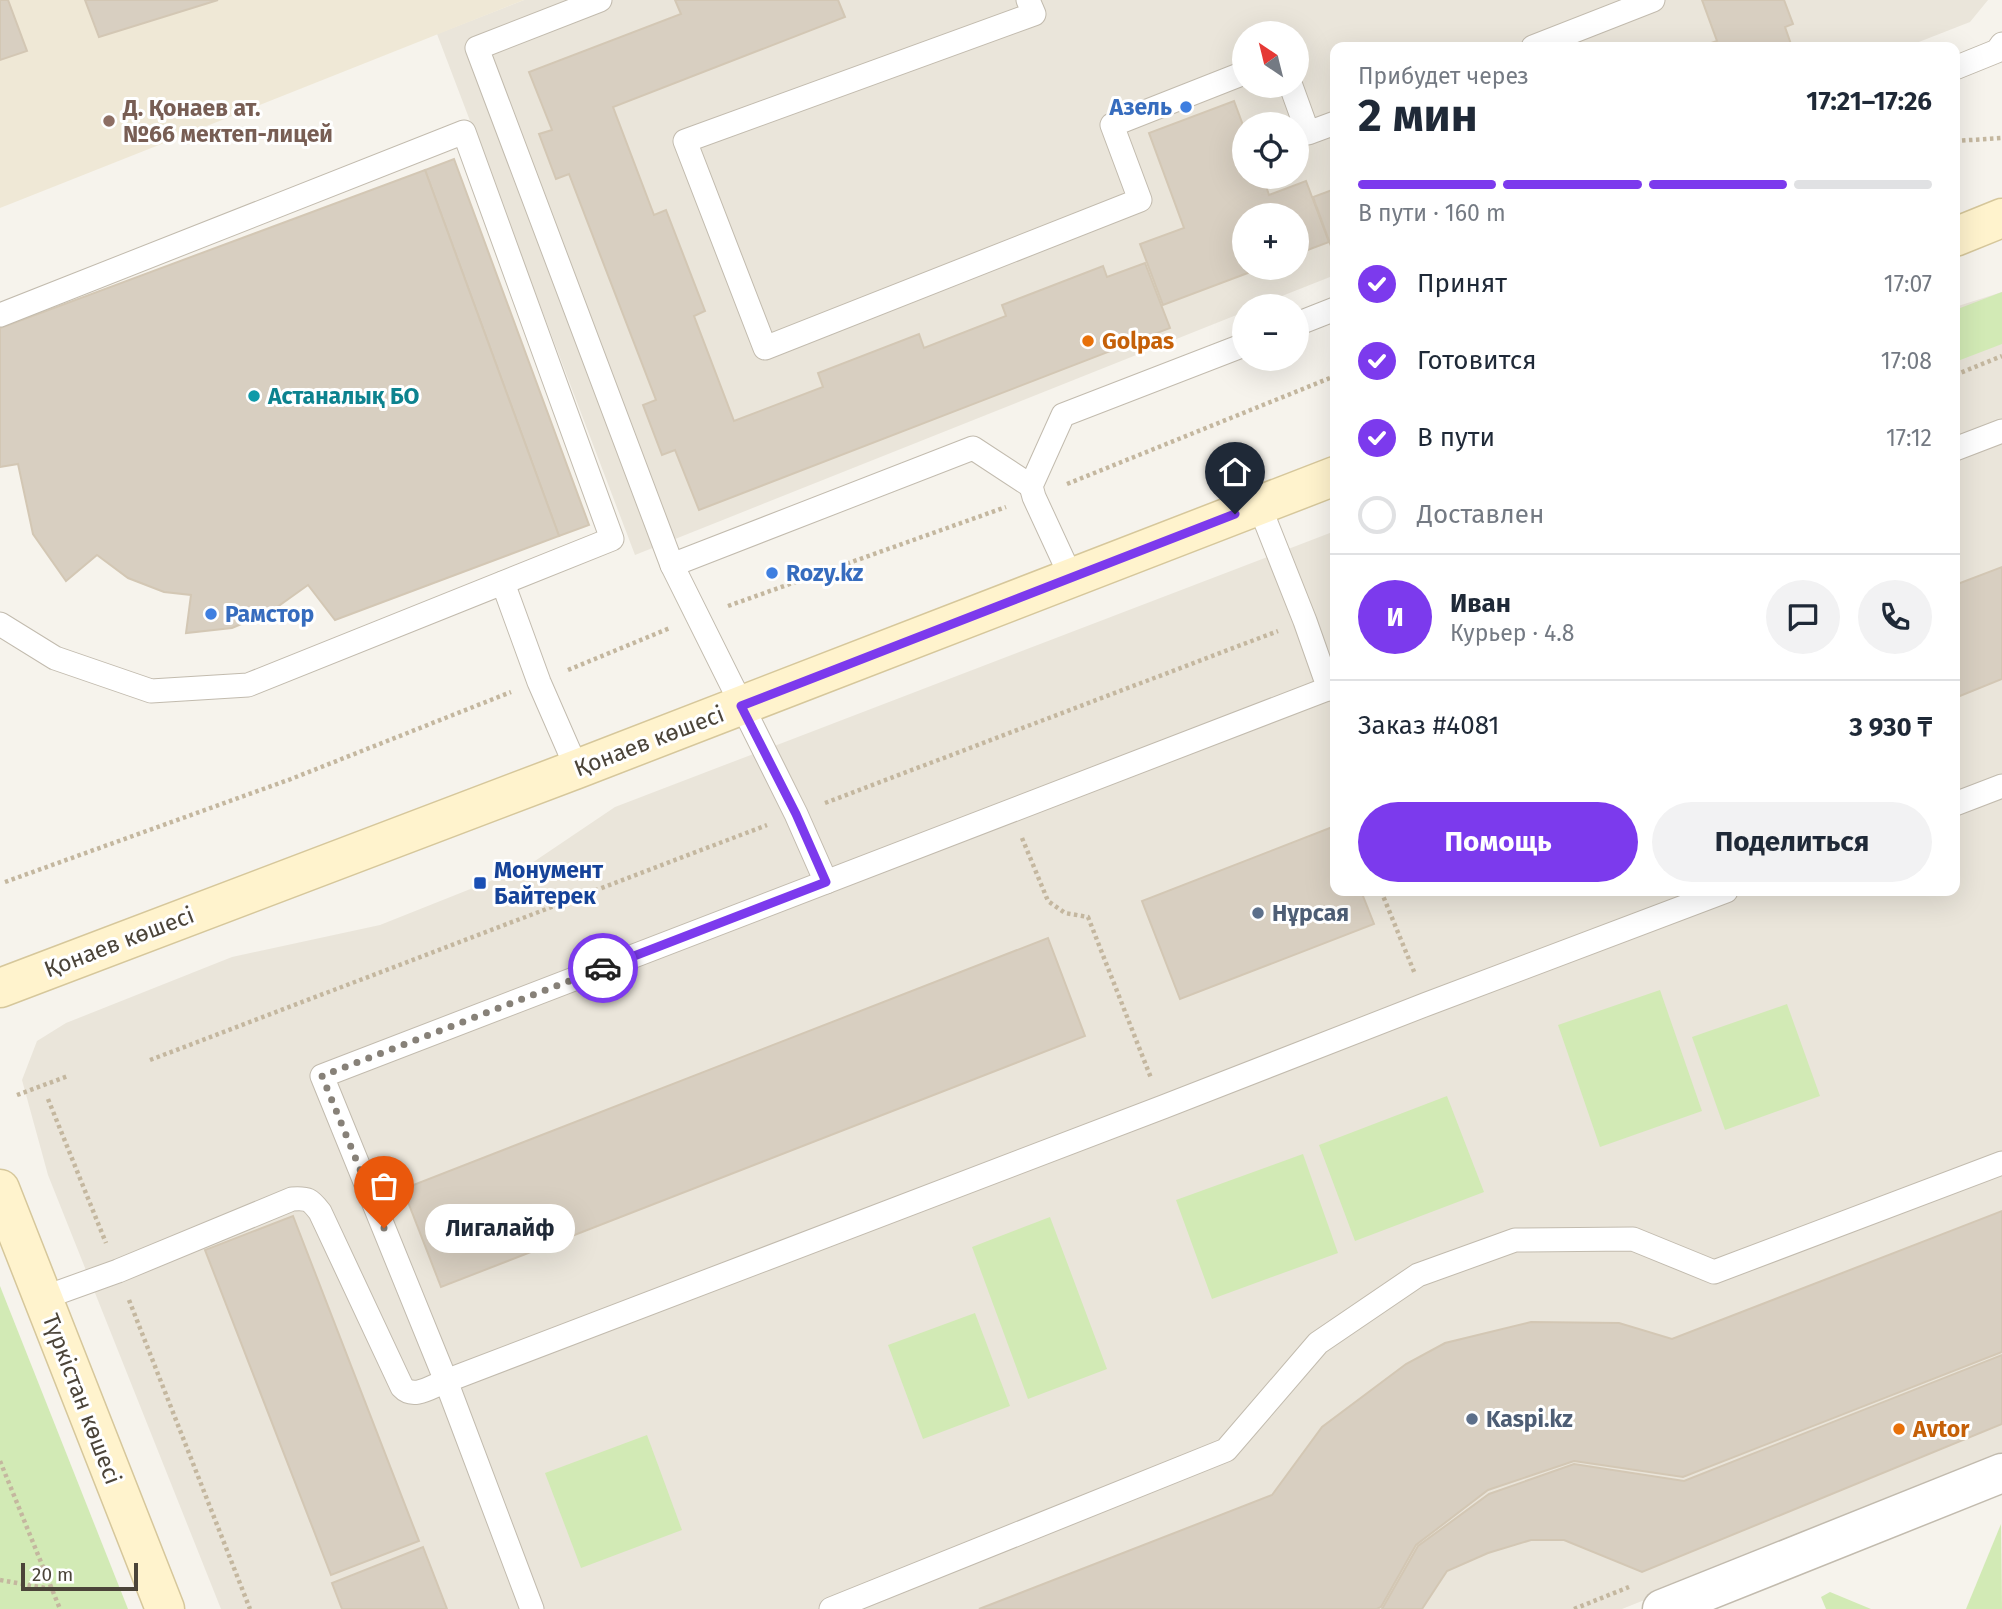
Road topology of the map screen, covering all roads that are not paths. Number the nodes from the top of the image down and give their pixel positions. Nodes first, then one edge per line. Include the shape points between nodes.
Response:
1 (600, 0) edge
2 (1028, 0) edge
3 (1653, 0) edge
4 (1546, 42) edge
5 (2002, 44) edge
6 (1960, 66) edge
7 (1232, 78) edge
8 (1295, 98) edge
9 (1330, 125) edge
10 (2002, 218) edge
11 (1960, 235) edge
12 (1330, 311) edge
13 (0, 315) edge
14 (1309, 319) edge
15 (1232, 350) edge
16 (2002, 431) edge
17 (1960, 447) edge
18 (1330, 478) edge
19 (1031, 486) junction
20 (1259, 505) junction
21 (672, 565) junction
22 (1071, 578) junction
23 (503, 583) junction
24 (0, 624) edge
25 (1330, 683) edge
26 (1330, 689) edge
27 (741, 706) junction
28 (577, 769) junction
29 (2002, 786) edge
30 (1960, 802) edge
31 (826, 882) junction
32 (1713, 896) edge
33 (0, 988) edge
34 (2002, 1163) edge
35 (0, 1189) edge
36 (43, 1298) junction
37 (446, 1381) junction
38 (2002, 1473) edge
39 (165, 1609) edge
40 (532, 1609) edge
41 (831, 1609) edge
42 (1662, 1609) edge

1 - 21 lane via 477,48
2 - 7 lane via 1034,14 685,141 765,348 1140,200 1112,125
3 - 4 lane
5 - 6 lane via 1997,51
8 - 9 lane via 1308,133
10 - 11 main road
12 - 14 lane
13 - 23 lane via 464,132 611,539
15 - 19 lane via 1063,415
16 - 17 lane
18 - 20 main road, Қонаев көшесі
19 - 21 lane via 973,448
19 - 22 lane
20 - 22 main road, Қонаев көшесі
20 - 25 lane
21 - 27 lane
22 - 27 main road, Қонаев көшесі
23 - 24 lane via 248,685 151,691 55,658
23 - 28 lane
26 - 31 lane
27 - 28 main road, Қонаев көшесі
27 - 31 lane
28 - 33 main road, Қонаев көшесі
29 - 30 lane
31 - 37 lane via 322,1076
32 - 37 lane
34 - 41 lane via 1714,1272 1633,1239 1515,1240 1418,1275 1318,1343 1226,1450
35 - 36 main road, Түркістан көшесі
36 - 37 lane via 292,1199 305,1198 320,1212 402,1387 414,1394
36 - 39 main road, Түркістан көшесі
37 - 40 lane
38 - 42 street

